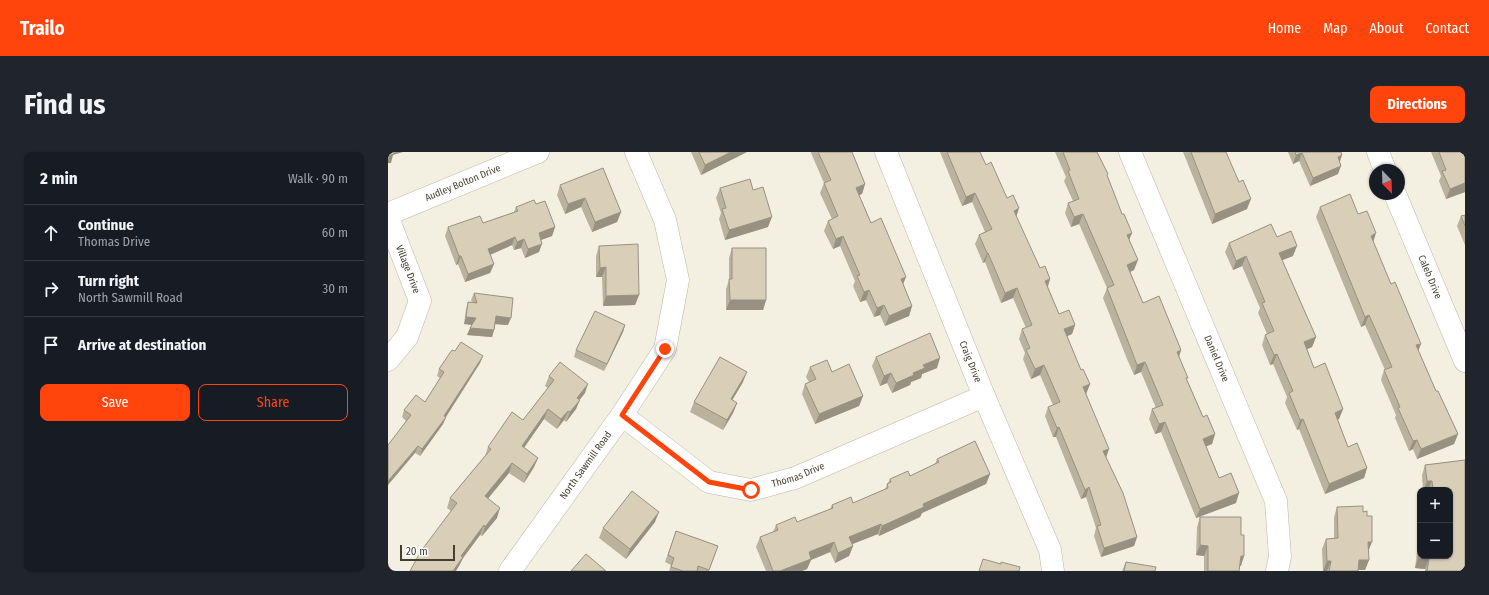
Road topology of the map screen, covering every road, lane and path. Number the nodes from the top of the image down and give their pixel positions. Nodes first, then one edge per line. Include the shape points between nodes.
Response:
1 (538, 152) edge
2 (636, 152) edge
3 (886, 152) edge
4 (1130, 152) edge
5 (1378, 152) edge
6 (1383, 164) edge
7 (1398, 200) edge
8 (388, 214) edge
9 (388, 218) edge
10 (388, 360) edge
11 (1465, 360) edge
12 (984, 396) junction
13 (622, 415) junction
14 (510, 571) edge
15 (1053, 571) edge
16 (1277, 571) edge

1 - 8 street, Audley Bolton Drive
2 - 13 street, North Sawmill Road via 665,220 678,280 665,349
3 - 12 street, Craig Drive
4 - 16 street, Daniel Drive via 1276,502 1280,557
5 - 6 street
7 - 11 street, Caleb Drive
9 - 10 street, Village Drive via 420,301 407,337
12 - 13 street, Thomas Drive via 795,478 751,490 709,482
12 - 15 street, Craig Drive via 1050,550
13 - 14 street, North Sawmill Road

